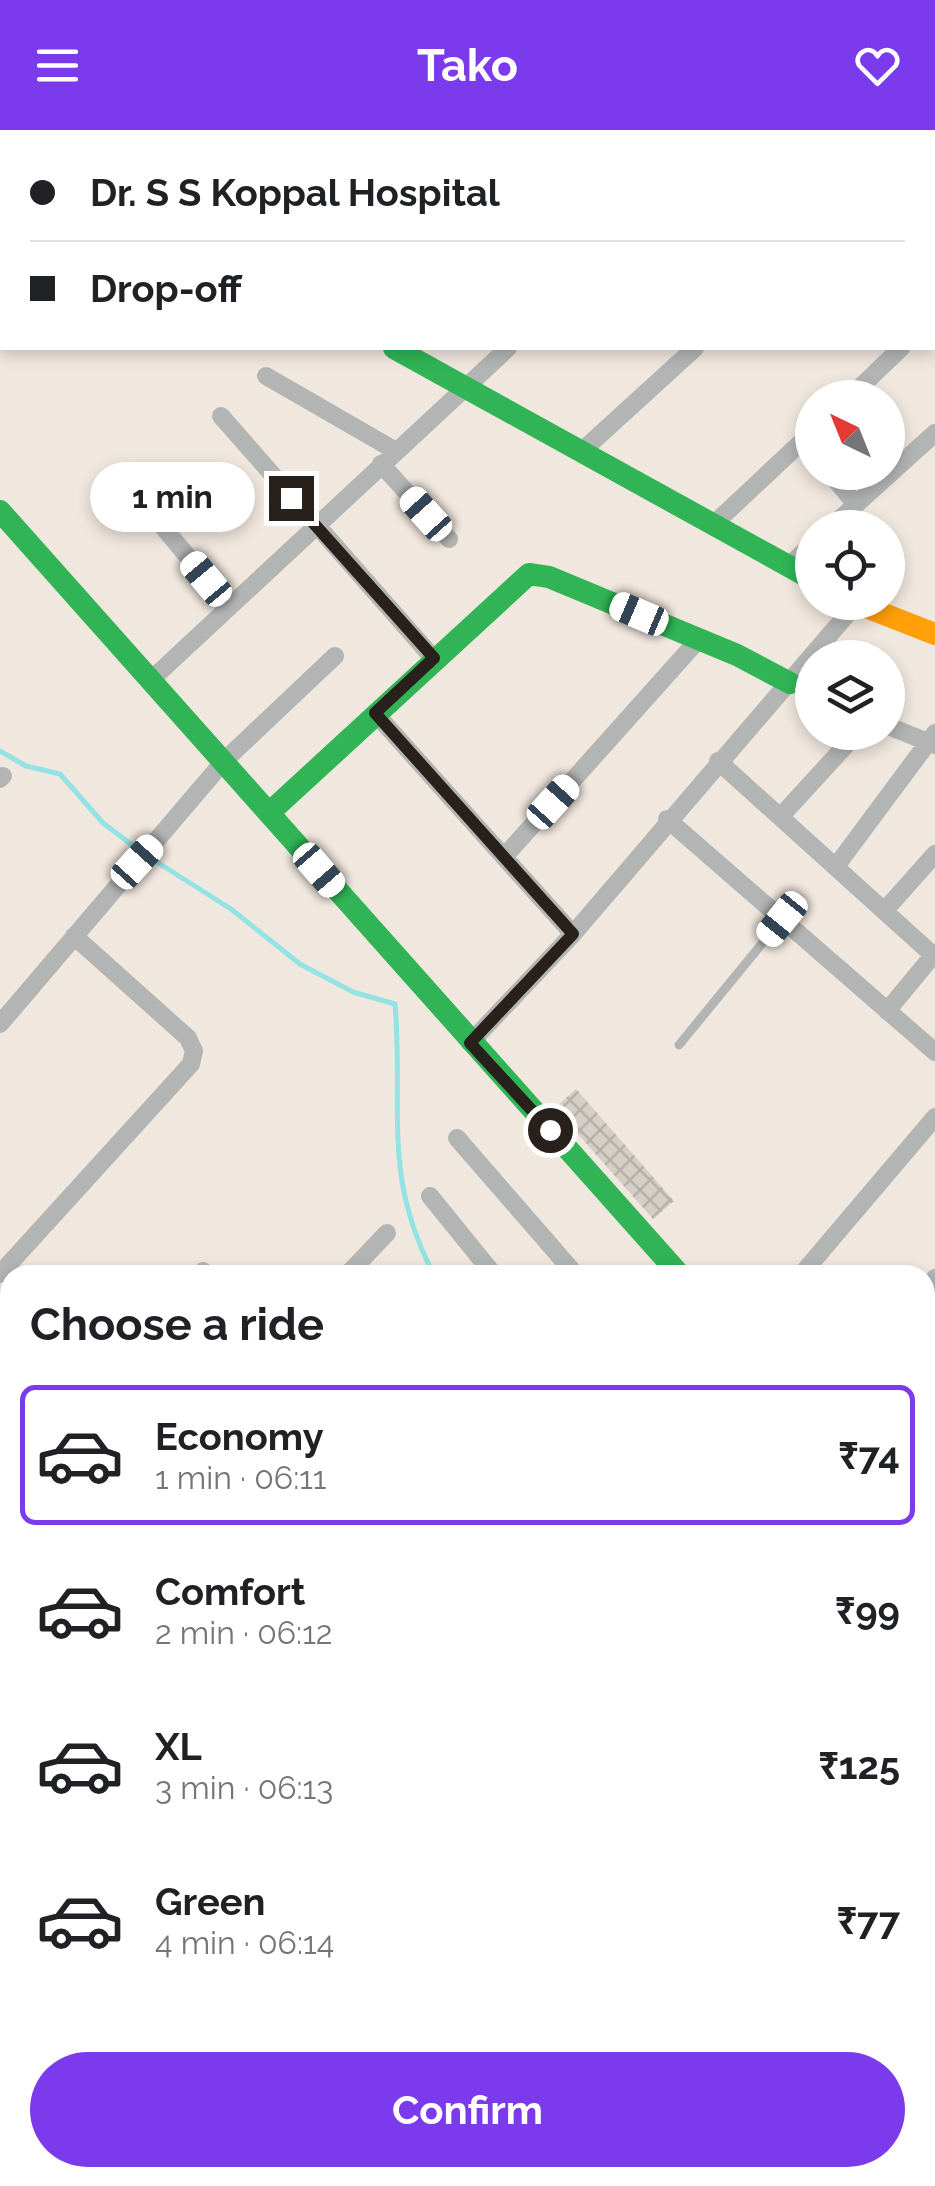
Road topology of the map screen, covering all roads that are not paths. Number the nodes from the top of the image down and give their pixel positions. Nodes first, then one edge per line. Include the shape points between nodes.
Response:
1 (397, 350) edge
2 (506, 350) edge
3 (693, 350) edge
4 (898, 350) edge
5 (266, 376) dead end
6 (867, 380) edge
7 (462, 389) junction
8 (221, 416) dead end
9 (934, 436) edge
10 (396, 450) junction
11 (582, 451) junction
12 (795, 454) edge
13 (382, 464) junction
14 (844, 490) edge
15 (138, 497) dead end
16 (855, 503) junction
17 (848, 510) edge
18 (0, 511) edge
19 (715, 524) junction
20 (314, 526) junction
21 (449, 539) dead end
22 (795, 560) edge
23 (789, 566) junction
24 (795, 569) edge
25 (229, 606) junction
26 (841, 620) edge
27 (899, 620) edge
28 (935, 634) edge
29 (699, 639) junction
30 (335, 656) dead end
31 (434, 658) junction
32 (152, 679) junction
33 (790, 683) junction
34 (375, 713) junction
35 (905, 731) edge
36 (933, 740) edge
37 (842, 750) edge
38 (224, 761) junction
39 (718, 762) junction
40 (269, 812) junction
41 (782, 816) junction
42 (668, 819) junction
43 (935, 854) edge
44 (504, 857) junction
45 (837, 866) junction
46 (886, 909) junction
47 (782, 919) junction
48 (573, 934) junction
49 (74, 936) junction
50 (934, 954) edge
51 (887, 1010) junction
52 (0, 1024) edge
53 (470, 1043) junction
54 (679, 1045) dead end
55 (935, 1052) edge
56 (935, 1117) edge
57 (457, 1138) dead end
58 (430, 1196) dead end
59 (388, 1233) dead end
60 (8, 1265) edge
61 (357, 1265) edge
62 (486, 1265) edge
63 (567, 1265) edge
64 (671, 1265) edge
65 (809, 1265) edge

1 - 7 street
2 - 7 street
3 - 11 street
4 - 6 street
5 - 10 street
7 - 10 street
7 - 11 street
8 - 20 street
9 - 16 street
10 - 13 street
11 - 19 street
12 - 19 street
13 - 20 street
13 - 21 street
14 - 16 street
15 - 25 street
16 - 17 street
18 - 32 street
19 - 23 street
20 - 25 street
20 - 31 street
22 - 23 street
23 - 24 street
25 - 32 street
26 - 33 street
27 - 28 street
29 - 31 street via 529,574
29 - 33 street
29 - 44 street
30 - 38 street
31 - 34 street
32 - 38 street
33 - 39 street
34 - 40 street
34 - 44 street
35 - 36 street
36 - 45 street
37 - 41 street
38 - 40 street
38 - 49 street
39 - 41 street
39 - 42 street
40 - 53 street
41 - 45 street
42 - 47 street
42 - 48 street
43 - 46 street
44 - 48 street
45 - 46 street
46 - 50 street
47 - 51 street
47 - 54 lane
48 - 53 street
49 - 52 street
49 - 60 street via 188,1038 192,1064
50 - 51 street
51 - 55 street
53 - 64 street
56 - 65 street
57 - 63 street
58 - 62 street
59 - 61 street

